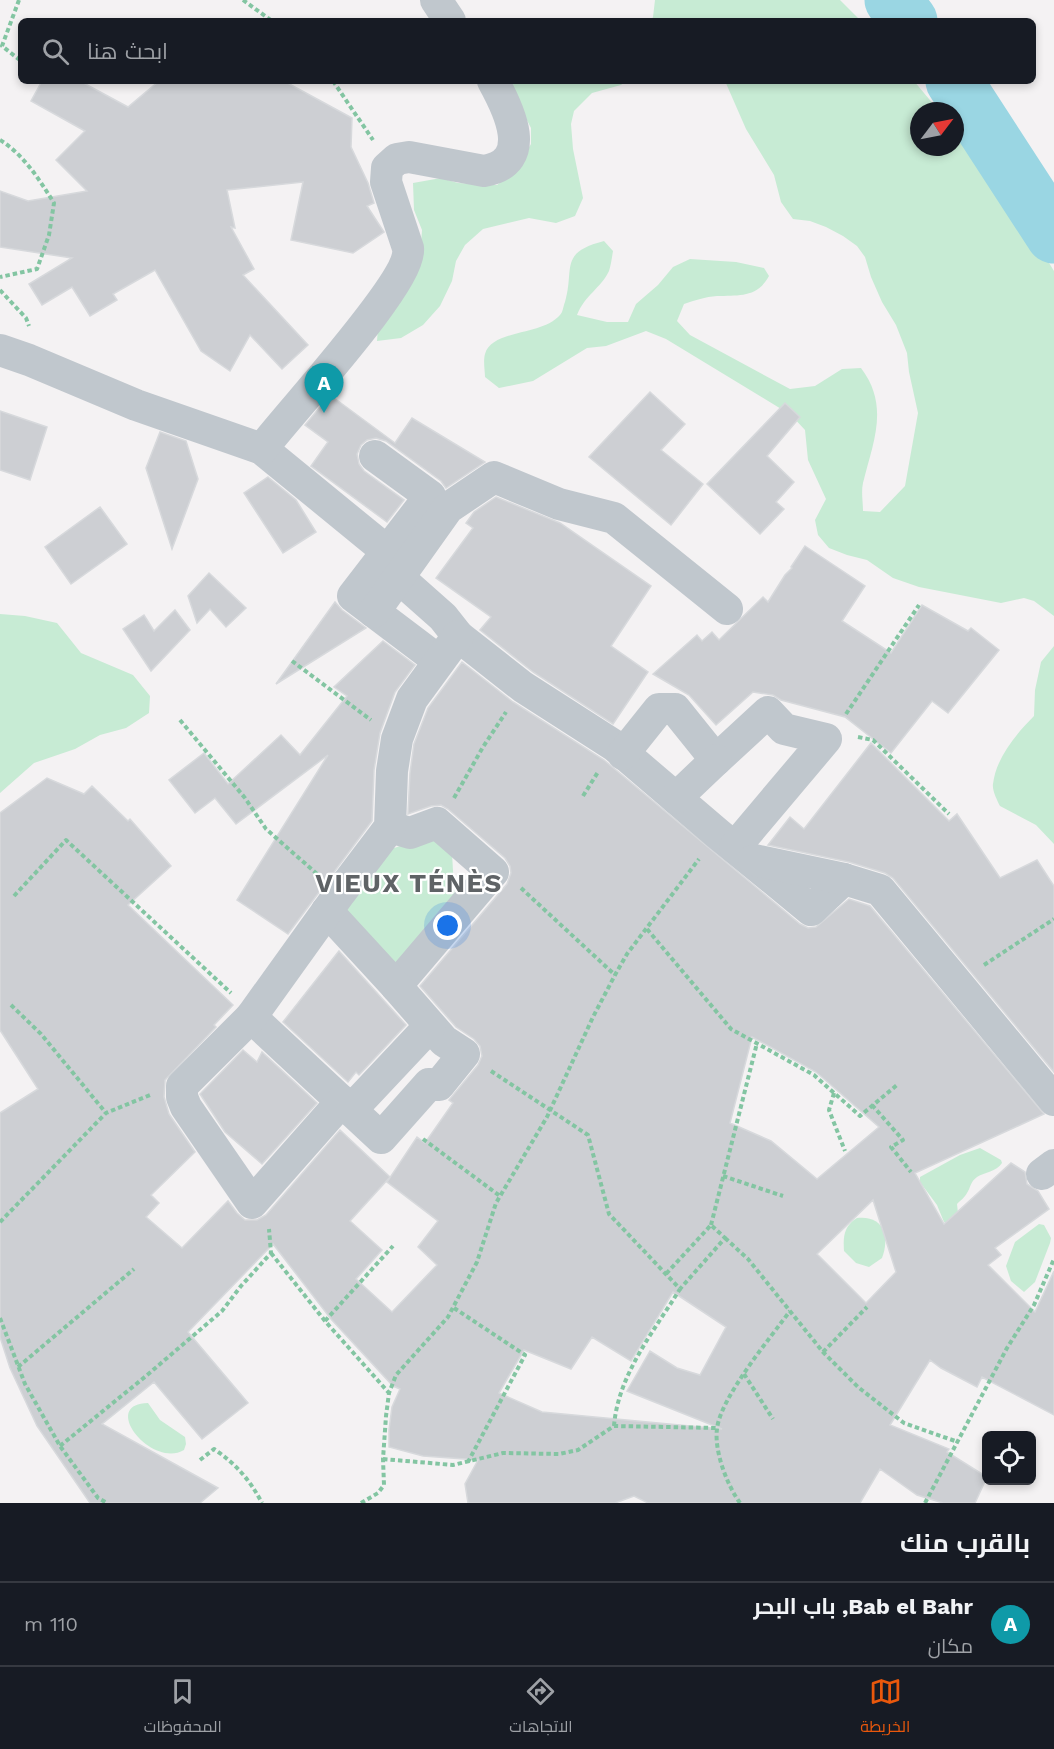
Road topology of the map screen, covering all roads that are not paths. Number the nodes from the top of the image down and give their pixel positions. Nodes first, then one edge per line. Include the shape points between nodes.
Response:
1 (436, 0) edge
2 (448, 18) edge
3 (493, 84) edge
4 (0, 350) edge
5 (262, 449) junction
6 (375, 456) dead end
7 (439, 502) junction
8 (394, 565) junction
9 (727, 609) dead end
10 (458, 636) junction
11 (439, 661) junction
12 (623, 754) junction
13 (716, 760) junction
14 (676, 798) junction
15 (390, 827) junction
16 (734, 847) junction
17 (334, 902) junction
18 (396, 986) junction
19 (252, 1015) junction
20 (430, 1026) junction
21 (1054, 1100) edge
22 (347, 1105) junction

1 - 2 street
3 - 5 street via 514,130 514,146 503,165 484,171 409,158 398,159 387,168 386,182 408,248 405,266 365,327
4 - 5 street via 136,405
5 - 8 street
6 - 7 street
7 - 8 street
7 - 9 street via 494,477 559,504 614,518
8 - 10 street
8 - 11 street via 353,596
10 - 11 street
10 - 12 street via 524,687
11 - 15 street via 412,699 397,739
12 - 13 street via 659,709 675,709
12 - 14 street
13 - 14 street
13 - 16 street via 768,712 784,729 826,739
14 - 16 street
15 - 17 street
15 - 18 street via 410,833 437,823 493,872
16 - 21 street via 880,890
17 - 18 street
17 - 19 street
18 - 20 street
19 - 22 street
19 - 22 street via 182,1086 186,1107 252,1203
20 - 22 street
20 - 22 street via 464,1054 439,1085 429,1084 381,1138

